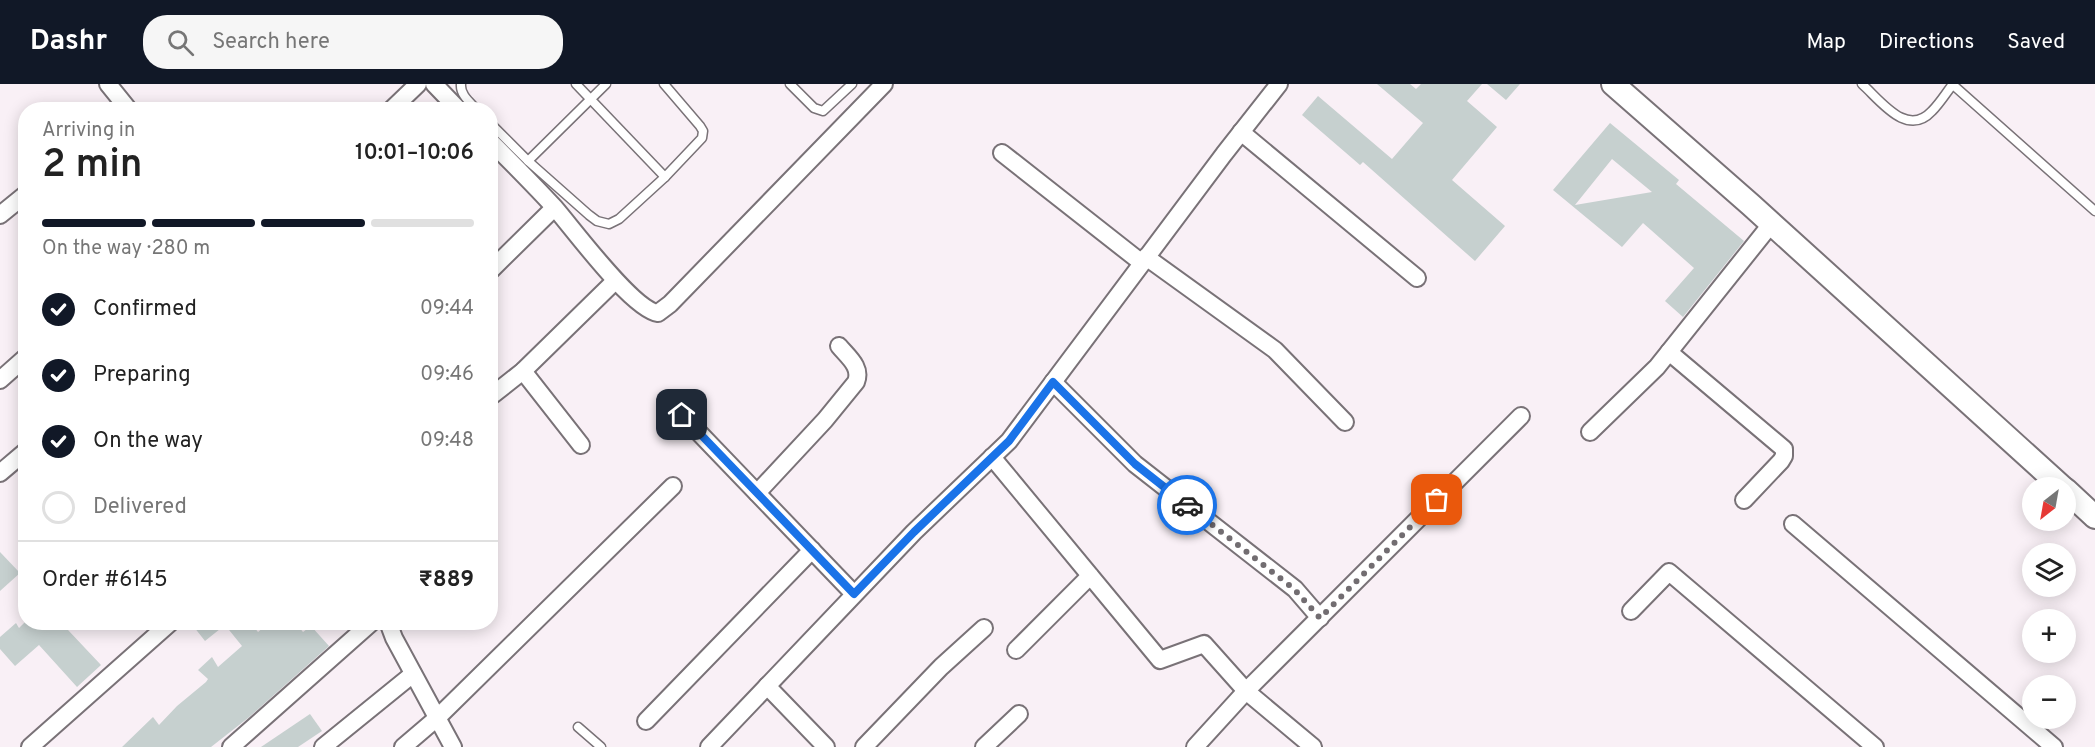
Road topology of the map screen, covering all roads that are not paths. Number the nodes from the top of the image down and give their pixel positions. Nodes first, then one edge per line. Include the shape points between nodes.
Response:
1 (108, 84) edge
2 (418, 84) edge
3 (434, 84) edge
4 (460, 84) edge
5 (576, 84) edge
6 (606, 84) edge
7 (664, 84) edge
8 (790, 84) edge
9 (852, 84) edge
10 (884, 84) edge
11 (1279, 84) edge
12 (1612, 84) edge
13 (1862, 84) edge
14 (1952, 84) edge
15 (591, 99) junction
16 (121, 102) edge
17 (399, 102) edge
18 (451, 102) edge
19 (470, 102) edge
20 (498, 131) edge
21 (1241, 132) junction
22 (498, 149) edge
23 (1002, 153) dead end
24 (528, 161) junction
25 (665, 177) junction
26 (18, 200) edge
27 (554, 208) junction
28 (2095, 211) edge
29 (0, 215) edge
30 (1772, 223) junction
31 (1144, 260) junction
32 (498, 263) edge
33 (1417, 278) dead end
34 (615, 280) junction
35 (839, 346) dead end
36 (1669, 352) junction
37 (18, 364) edge
38 (523, 371) junction
39 (0, 380) edge
40 (1053, 382) junction
41 (498, 391) edge
42 (682, 415) dead end
43 (1521, 416) dead end
44 (1345, 422) dead end
45 (1590, 432) dead end
46 (581, 445) dead end
47 (18, 457) edge
48 (992, 457) junction
49 (0, 472) edge
50 (2051, 477) edge
51 (673, 486) dead end
52 (757, 493) junction
53 (1744, 500) dead end
54 (2076, 500) edge
55 (2095, 517) edge
56 (1793, 524) dead end
57 (812, 550) junction
58 (1090, 576) junction
59 (854, 594) junction
60 (1631, 611) dead end
61 (1320, 618) junction
62 (984, 627) dead end
63 (162, 630) edge
64 (363, 630) edge
65 (391, 630) edge
66 (1016, 650) dead end
67 (413, 674) junction
68 (767, 686) junction
69 (1246, 691) junction
70 (1019, 714) dead end
71 (437, 718) junction
72 (646, 721) dead end
73 (578, 727) dead end
74 (30, 747) edge
75 (231, 747) edge
76 (323, 747) edge
77 (403, 747) edge
78 (453, 747) edge
79 (601, 747) edge
80 (709, 747) edge
81 (826, 747) edge
82 (864, 747) edge
83 (984, 747) edge
84 (1195, 747) edge
85 (1313, 747) edge
86 (1875, 747) edge
87 (2054, 747) edge

1 - 16 street
2 - 17 street
3 - 18 street
4 - 19 lane
5 - 15 lane
6 - 15 lane
7 - 25 lane via 703,135
8 - 9 lane via 822,111
10 - 34 street via 662,311 654,313 647,309
11 - 21 street
12 - 30 street
13 - 14 lane via 1898,116 1917,122 1932,111
14 - 28 lane
15 - 24 lane
15 - 25 lane
20 - 24 lane
21 - 31 street
21 - 33 street
22 - 27 street
23 - 31 street
24 - 25 lane via 604,224 619,219
26 - 29 street
27 - 32 street
27 - 34 street
30 - 36 street
30 - 50 street
31 - 40 street
31 - 44 street via 1275,350
34 - 38 street
35 - 52 street via 858,371 856,382
36 - 45 street via 1646,380
36 - 53 street via 1784,449 1781,461
37 - 39 street
38 - 41 street
38 - 46 street
40 - 48 street via 1009,441
40 - 61 street via 1135,464 1294,589
42 - 52 street
43 - 61 street
47 - 49 street
48 - 58 street
48 - 59 street
51 - 71 street
52 - 57 street
54 - 55 street
56 - 87 street
57 - 59 street
57 - 72 street
58 - 66 street
58 - 69 street via 1160,660 1204,644
59 - 68 street
60 - 86 street via 1669,572
61 - 69 street
62 - 82 street
63 - 74 street
64 - 75 street
65 - 67 street
67 - 71 street
67 - 76 street
68 - 80 street
68 - 81 street
69 - 84 street
69 - 85 street
70 - 83 street
71 - 77 street
71 - 78 street
73 - 79 lane

